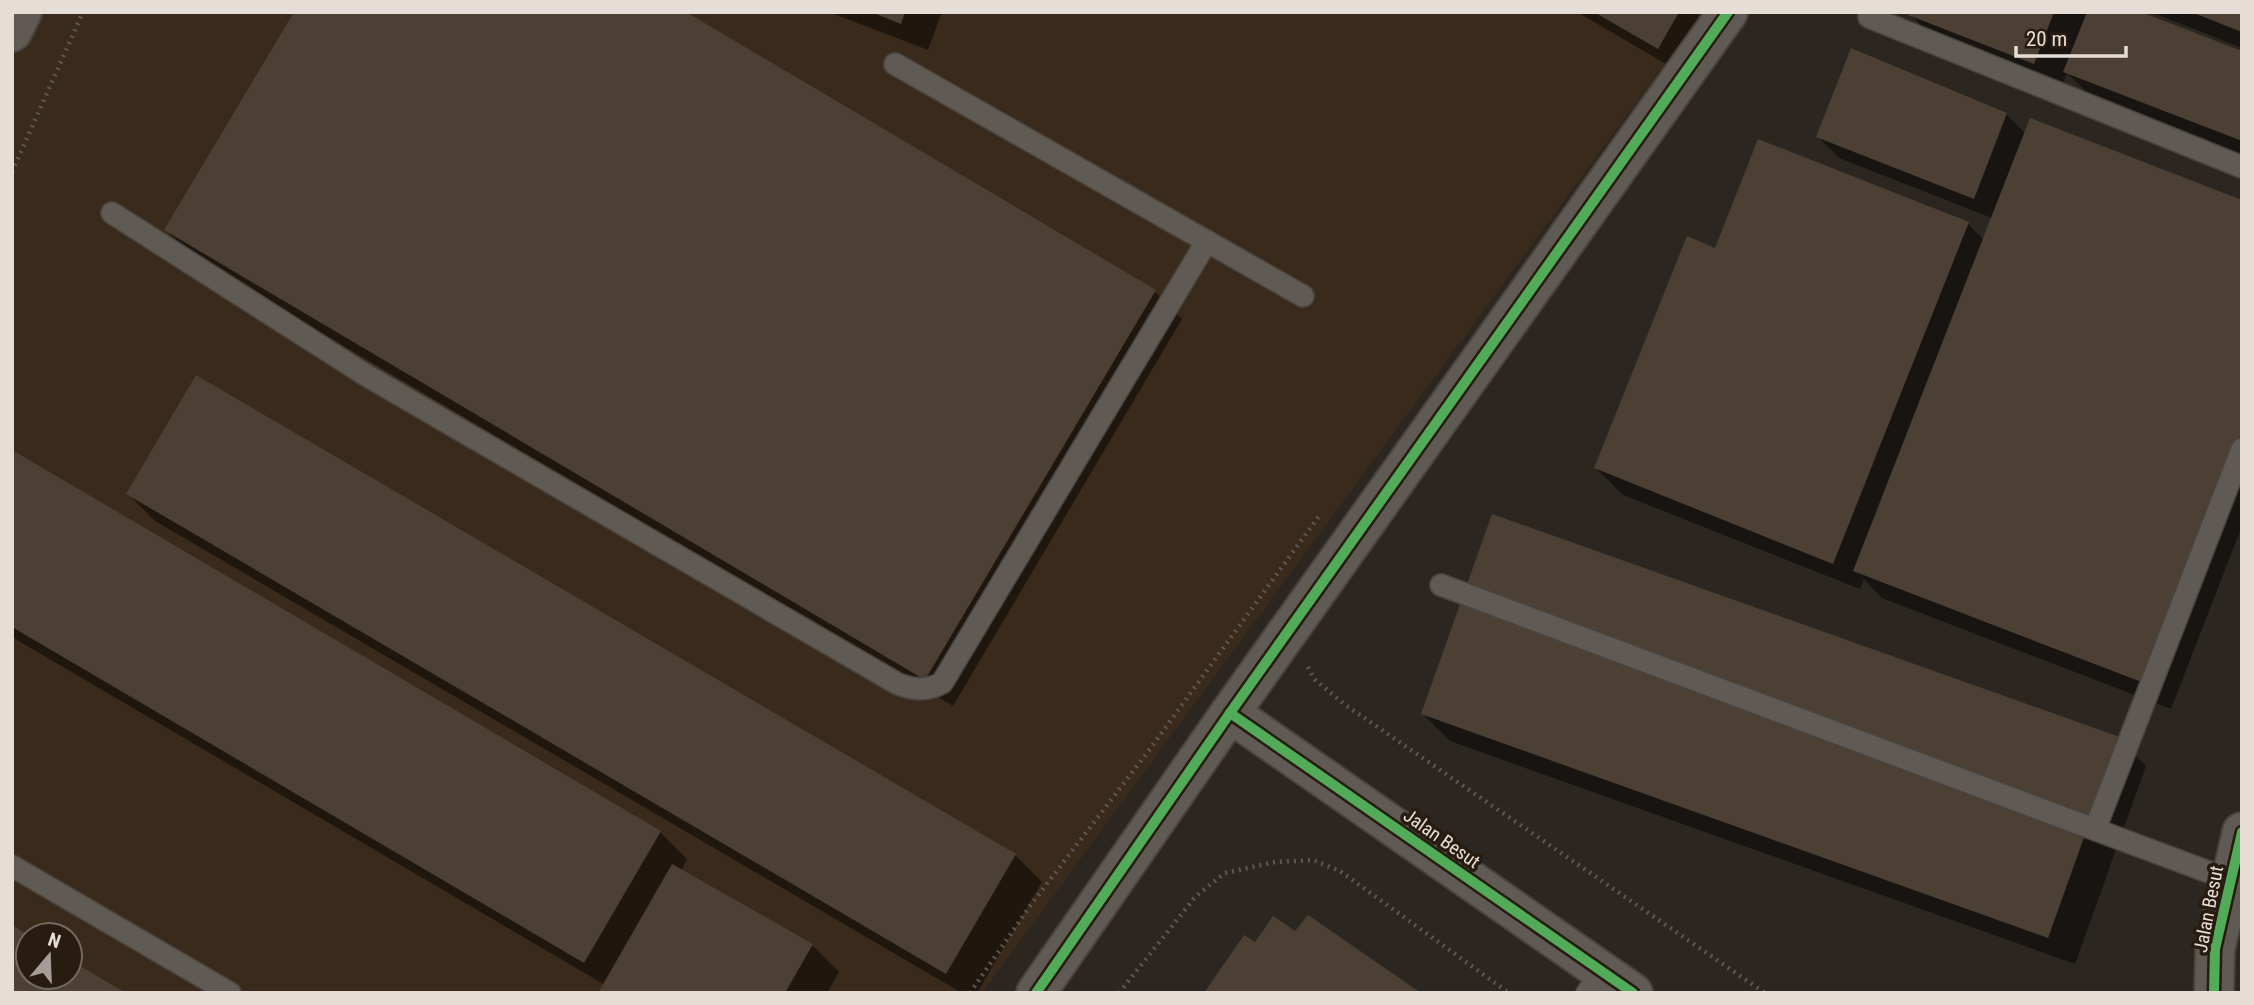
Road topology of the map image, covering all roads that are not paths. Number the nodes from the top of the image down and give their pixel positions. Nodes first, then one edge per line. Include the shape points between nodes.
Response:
1 (22, 12) edge
2 (1728, 12) edge
3 (1869, 17) dead end
4 (12, 32) edge
5 (895, 64) dead end
6 (2242, 167) edge
7 (112, 213) dead end
8 (1207, 242) junction
9 (1303, 296) dead end
10 (2242, 449) edge
11 (1441, 585) dead end
12 (1230, 713) junction
13 (2095, 829) junction
14 (2242, 832) edge
15 (12, 866) edge
16 (2230, 880) junction
17 (1608, 986) edge
18 (230, 993) edge
19 (1036, 993) edge
20 (2214, 993) edge

1 - 4 street
2 - 12 street
3 - 6 lane
5 - 8 lane
7 - 8 lane via 364,374 898,684 922,690 942,683
8 - 9 lane
10 - 13 lane
11 - 13 lane
12 - 17 street, Jalan Besut
12 - 19 street
13 - 16 lane
14 - 16 street, Jalan Besut
15 - 18 lane
16 - 20 street, Jalan Besut via 2215,949

